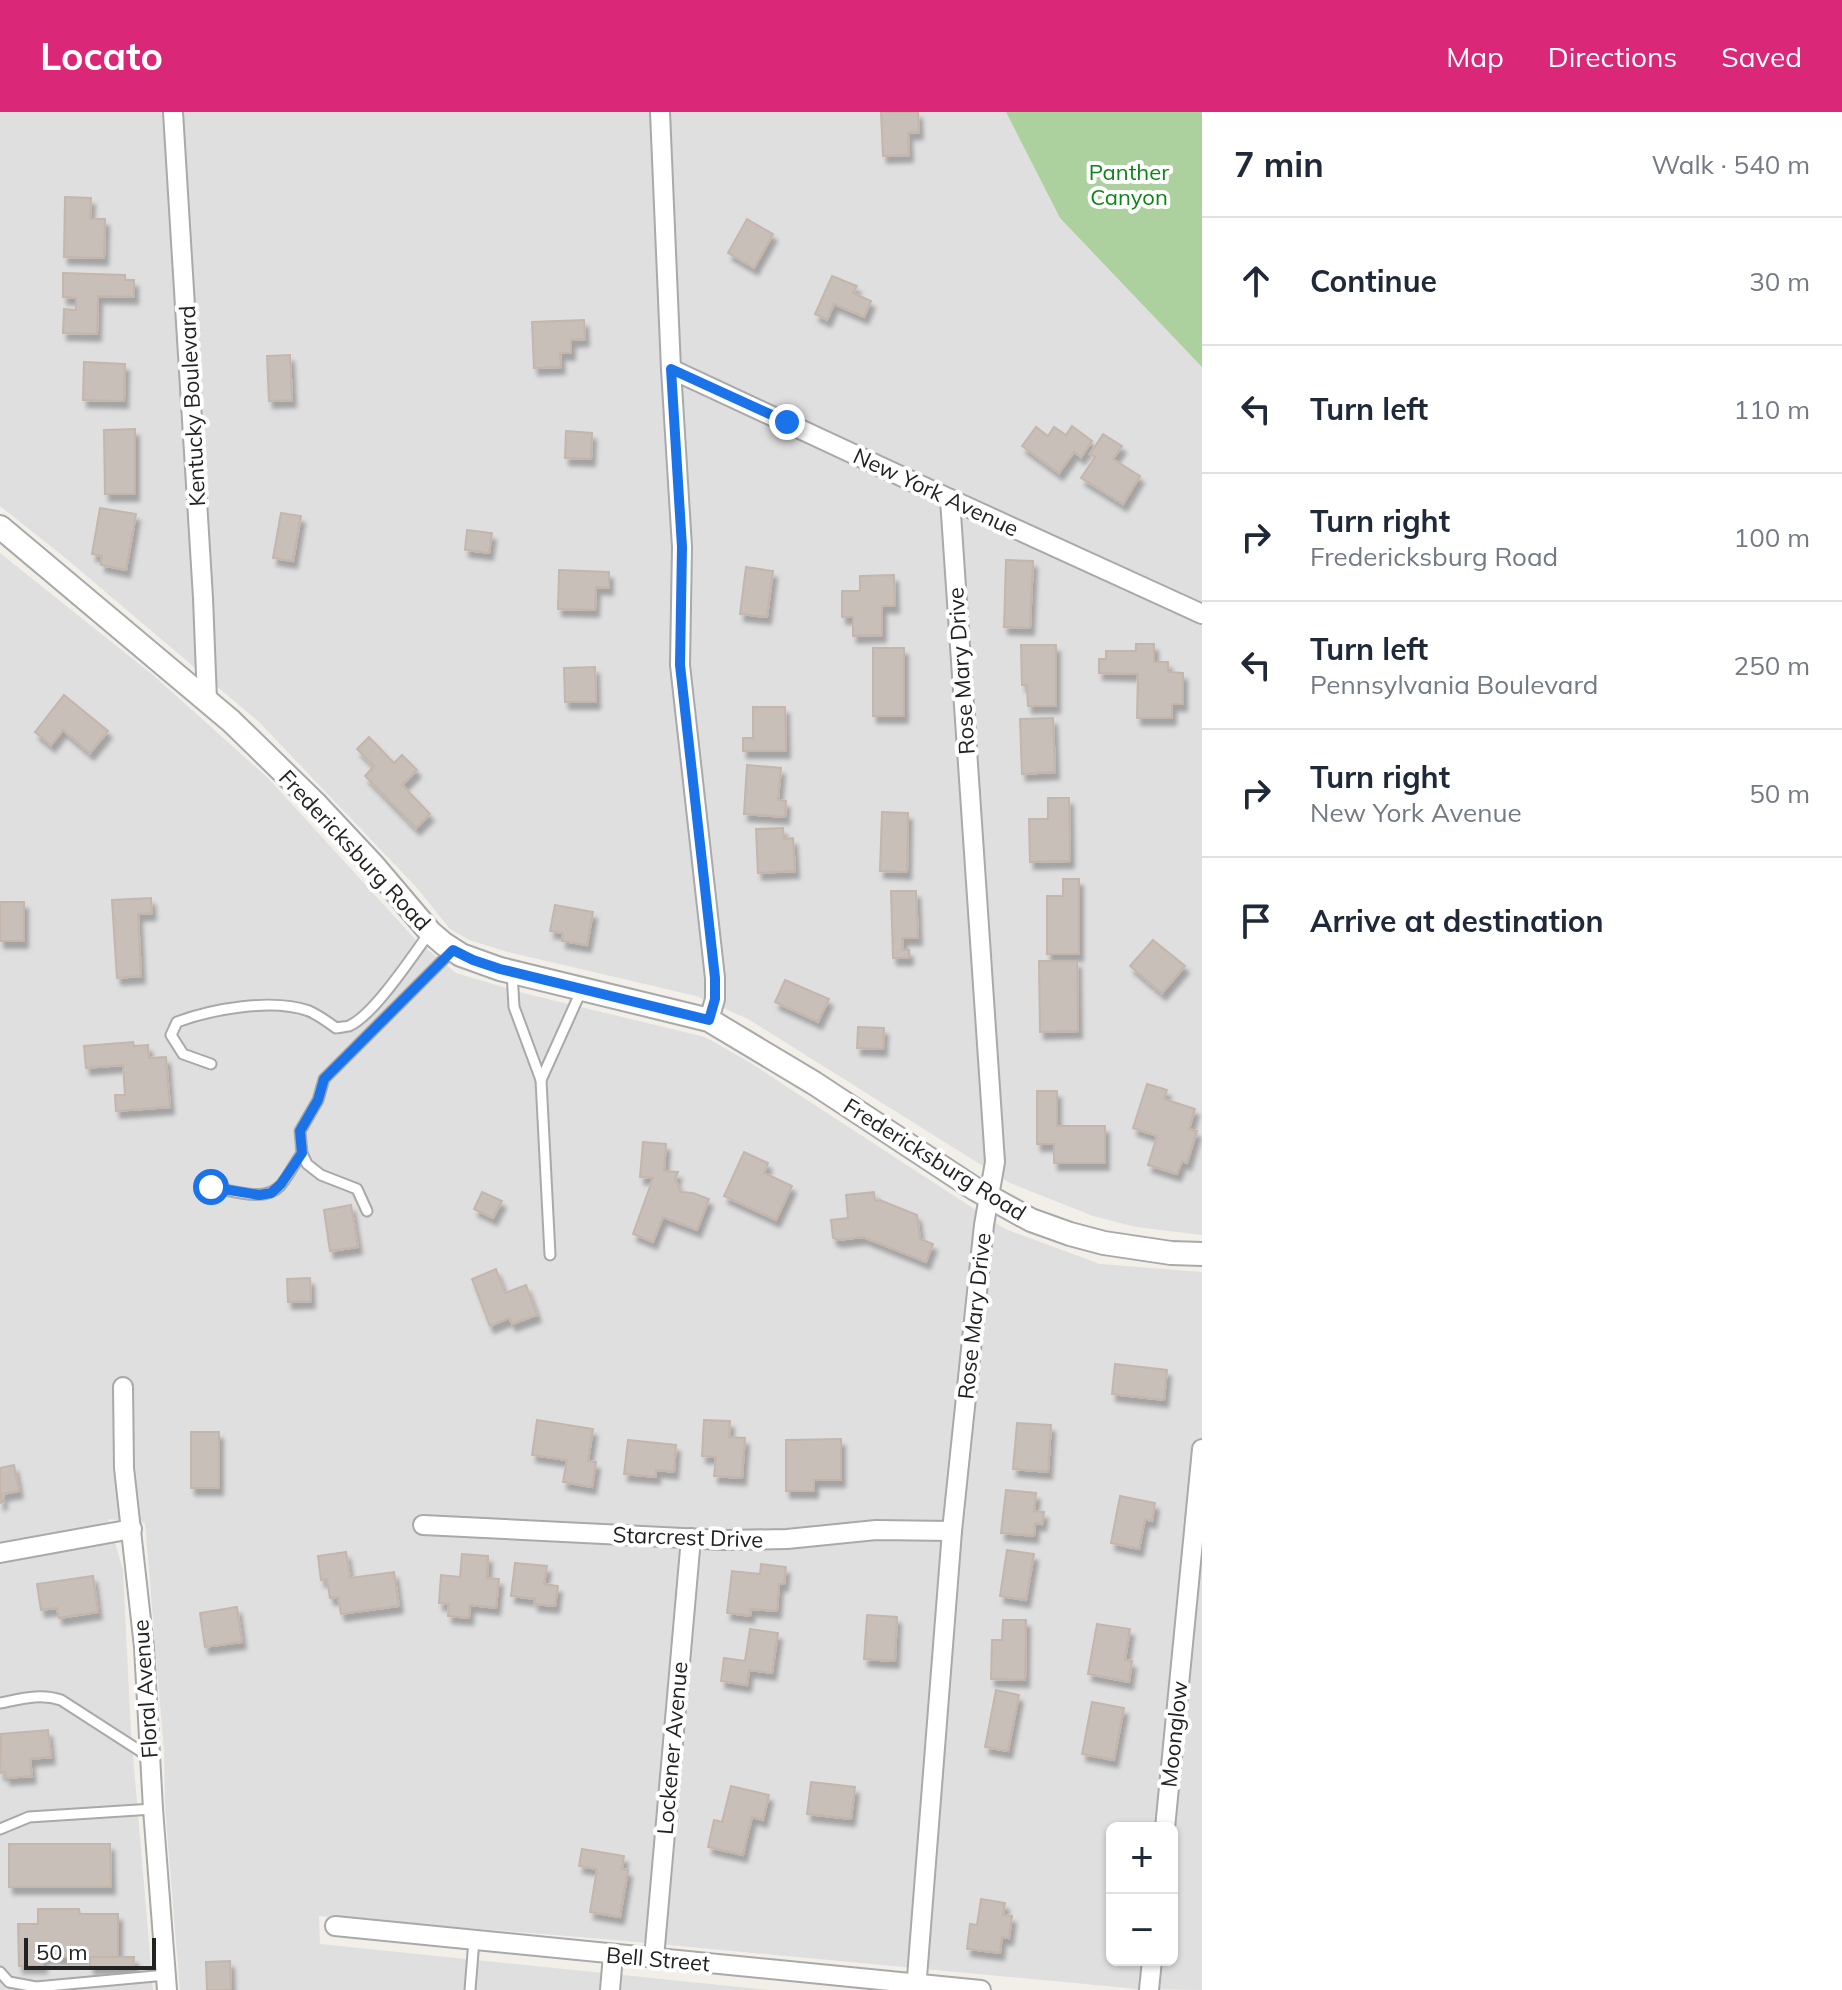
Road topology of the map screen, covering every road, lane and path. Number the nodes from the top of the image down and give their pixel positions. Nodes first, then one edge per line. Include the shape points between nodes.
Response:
1 (173, 112) edge
2 (660, 112) edge
3 (671, 369) junction
4 (950, 499) junction
5 (0, 527) edge
6 (1202, 614) edge
7 (207, 700) junction
8 (430, 932) junction
9 (453, 950) junction
10 (512, 972) junction
11 (582, 989) junction
12 (709, 1020) junction
13 (211, 1064) dead end
14 (541, 1080) junction
15 (302, 1153) junction
16 (211, 1187) dead end
17 (988, 1196) junction
18 (367, 1211) dead end
19 (1202, 1254) edge
20 (550, 1255) dead end
21 (123, 1387) dead end
22 (1202, 1449) edge
23 (423, 1525) dead end
24 (132, 1529) junction
25 (952, 1531) junction
26 (691, 1538) junction
27 (0, 1553) edge
28 (0, 1703) edge
29 (151, 1758) junction
30 (153, 1809) junction
31 (1166, 1822) edge
32 (0, 1829) edge
33 (335, 1926) dead end
34 (474, 1940) junction
35 (613, 1955) junction
36 (654, 1958) junction
37 (1151, 1966) edge
38 (0, 1972) edge
39 (166, 1982) edge
40 (916, 1987) edge
41 (470, 1990) edge
42 (610, 1990) edge
43 (981, 1990) edge
44 (1149, 1990) edge

1 - 7 street, Kentucky Boulevard
2 - 3 street
3 - 4 street, New York Avenue
3 - 12 street via 682,547 680,665 715,978
4 - 6 street, New York Avenue
4 - 17 street, Rose Mary Drive via 995,1162
5 - 7 street, Fredericksburg Road
7 - 8 street, Fredericksburg Road via 314,802
8 - 9 street, Fredericksburg Road
8 - 13 lane via 384,994 349,1026 336,1028 309,1011 271,1004 177,1022 171,1035 183,1054
9 - 10 street, Fredericksburg Road
9 - 15 lane via 324,1079 300,1131
10 - 11 street, Fredericksburg Road
10 - 14 lane via 514,1007
11 - 12 street, Fredericksburg Road
11 - 14 lane
12 - 17 street, Fredericksburg Road
14 - 20 lane
15 - 16 lane via 271,1193
15 - 18 lane via 321,1175 357,1189
17 - 19 street, Fredericksburg Road via 1070,1234
17 - 25 street, Rose Mary Drive
21 - 24 street, Floral Avenue via 124,1468
22 - 31 street, Moonglow
23 - 26 street, Starcrest Drive
24 - 27 street
24 - 29 street, Floral Avenue
25 - 26 street, Starcrest Drive
25 - 40 street, Rose Mary Drive
26 - 36 street, Lockener Avenue
28 - 29 lane via 37,1696 61,1700
29 - 30 street, Floral Avenue
30 - 32 lane via 29,1817
30 - 39 street, Floral Avenue
33 - 34 street, Bell Street
34 - 35 street, Bell Street
34 - 41 lane
35 - 36 street, Bell Street
35 - 42 street
36 - 40 street, Bell Street
37 - 44 street
38 - 39 lane via 9,1982 36,1987
40 - 43 street, Bell Street

